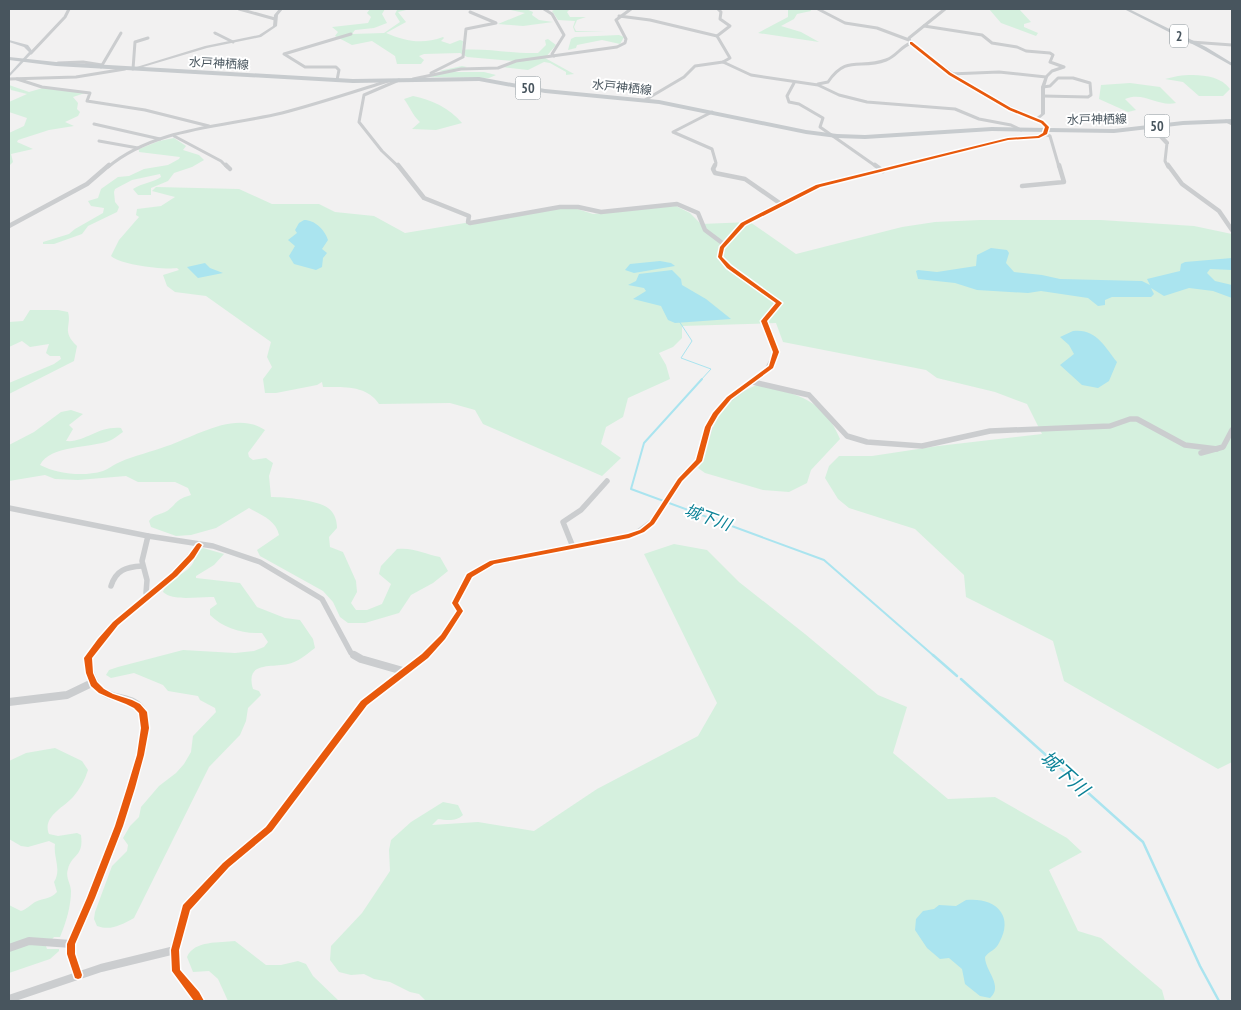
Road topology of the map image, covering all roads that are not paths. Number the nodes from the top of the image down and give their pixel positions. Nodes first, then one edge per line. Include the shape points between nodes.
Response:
1 (69, 9) edge
2 (239, 9) edge
3 (281, 9) edge
4 (544, 9) edge
5 (631, 9) edge
6 (718, 9) edge
7 (818, 9) edge
8 (944, 9) edge
9 (1126, 9) edge
10 (470, 12) dead end
11 (619, 16) junction
12 (275, 19) junction
13 (924, 26) junction
14 (120, 33) dead end
15 (215, 33) dead end
16 (351, 34) dead end
17 (716, 36) junction
18 (148, 38) dead end
19 (9, 41) edge
20 (910, 41) junction
21 (233, 42) junction
22 (1191, 42) junction
23 (1232, 45) edge
24 (31, 53) junction
25 (554, 56) junction
26 (9, 58) edge
27 (24, 61) junction
28 (723, 62) junction
29 (1232, 65) edge
30 (102, 66) junction
31 (125, 69) junction
32 (132, 69) junction
33 (950, 74) junction
34 (427, 75) junction
35 (1046, 77) junction
36 (9, 78) edge
37 (17, 79) junction
38 (413, 79) junction
39 (337, 80) junction
40 (390, 80) junction
41 (400, 80) junction
42 (794, 83) junction
43 (814, 85) junction
44 (1043, 87) junction
45 (1043, 96) junction
46 (645, 100) junction
47 (712, 112) junction
48 (1036, 119) junction
49 (1229, 121) edge
50 (94, 124) dead end
51 (1232, 124) edge
52 (209, 126) junction
53 (1152, 127) junction
54 (1021, 130) junction
55 (1046, 132) junction
56 (174, 136) junction
57 (832, 136) junction
58 (162, 139) junction
59 (99, 141) dead end
60 (1167, 143) joint
61 (138, 148) junction
62 (230, 169) dead end
63 (883, 171) junction
64 (1022, 186) dead end
65 (781, 204) junction
66 (9, 226) edge
67 (1232, 230) edge
68 (725, 245) junction
69 (776, 352) joint
70 (753, 382) junction
71 (1232, 430) edge
72 (1216, 449) junction
73 (1201, 453) dead end
74 (607, 482) dead end
75 (9, 508) edge
76 (148, 536) junction
77 (199, 545) junction
78 (573, 547) junction
79 (142, 566) junction
80 (110, 586) dead end
81 (149, 596) junction
82 (403, 671) junction
83 (94, 682) junction
84 (9, 702) edge
85 (71, 944) junction
86 (9, 948) edge
87 (175, 950) junction
88 (78, 975) junction
89 (9, 999) edge
90 (199, 1001) edge

1 - 24 street
2 - 12 street
3 - 12 street
4 - 25 street via 552,14 563,33 552,54
5 - 11 street
6 - 17 street via 720,19 730,26
7 - 20 street via 845,23 877,28
8 - 13 street
9 - 22 main road, 2
10 - 34 street via 496,23 466,29 463,58
11 - 17 street
11 - 25 street via 616,22 626,39 622,44
12 - 21 street via 275,26 266,34
13 - 20 street
13 - 35 street via 982,35 992,43 1053,54 1049,61 1064,67
14 - 30 street
15 - 21 street
16 - 39 street via 284,54 305,66 336,67 339,70
17 - 28 street via 730,58
18 - 32 street via 135,42
19 - 24 main road via 26,46
20 - 33 street
20 - 43 street via 887,60 844,67 834,72 828,82
21 - 32 street
22 - 23 street
22 - 29 main road, 2
24 - 27 main road
25 - 34 street via 516,61 496,68 470,68
26 - 27 main road, 水戸神栖線 / 50
27 - 30 main road, 水戸神栖線 / 50
27 - 36 main road
28 - 42 street via 751,76
28 - 46 street via 695,66 684,77
30 - 31 main road, 水戸神栖線 / 50
31 - 32 main road, 水戸神栖線 / 50
31 - 37 street via 76,77
32 - 39 main road, 水戸神栖線 / 50
33 - 35 street via 999,72
33 - 48 street via 1010,109
34 - 38 street
35 - 44 street
36 - 37 street
37 - 52 street via 42,87 90,93 87,101 145,110
38 - 41 main road, 水戸神栖線 / 50
38 - 46 main road, 水戸神栖線 / 50 via 469,78 545,91
39 - 40 main road, 水戸神栖線 / 50
40 - 41 main road, 水戸神栖線 / 50
40 - 52 street via 280,113
41 - 68 street via 364,95 358,119 361,126 424,198 469,216 469,223 560,207 601,212 677,204 698,213 705,230
42 - 43 street
42 - 57 street via 787,96 789,102 823,118 820,127
43 - 54 street via 867,102 955,109
44 - 45 street
44 - 45 street via 1062,78 1085,79 1090,83 1091,95
45 - 48 street via 1043,114
46 - 47 main road, 水戸神栖線 / 50
47 - 57 main road, 水戸神栖線 / 50
47 - 65 street via 673,132 712,149 716,160 715,173 745,179
48 - 55 street via 1045,124
49 - 51 street
49 - 53 main road, 水戸神栖線 / 50
50 - 58 street
52 - 56 street
53 - 55 main road, 水戸神栖線 / 50
53 - 60 street
54 - 55 main road, 水戸神栖線 / 50
54 - 57 main road, 水戸神栖線 / 50
55 - 63 street via 1039,137 1008,139
55 - 64 street via 1064,182
56 - 58 street
56 - 62 street
57 - 63 street
58 - 61 street
59 - 61 street
60 - 67 street via 1165,161 1168,168 1187,188 1219,211
61 - 66 street via 116,160 87,184
63 - 65 street via 822,184
65 - 68 street via 743,224
68 - 69 street via 719,254 721,260 778,303 764,321
69 - 70 street via 767,371
70 - 72 street via 809,395 847,436 867,442 922,446 990,431 1110,426 1137,419 1184,445
70 - 78 street via 729,398 715,414 708,427 699,462 680,480 652,523 637,533
71 - 72 street via 1226,444
72 - 73 street
74 - 78 street via 581,510 562,522
75 - 76 street
76 - 77 street
76 - 79 street
77 - 81 street via 183,568
77 - 82 street via 228,550 260,562 316,594 326,605 351,653
78 - 82 street via 492,562 475,571 464,582 455,603 460,611 444,638
79 - 80 street via 122,568 112,578
79 - 81 street via 149,582 146,593
81 - 83 street via 118,621 88,658 88,670
82 - 87 street via 353,715 269,829 192,899 182,916
83 - 84 street via 67,695
83 - 85 street via 107,694 140,709 144,713 144,727 139,764 98,883
85 - 86 street via 29,942
85 - 88 street
87 - 88 street
87 - 90 street via 176,971
88 - 89 street

